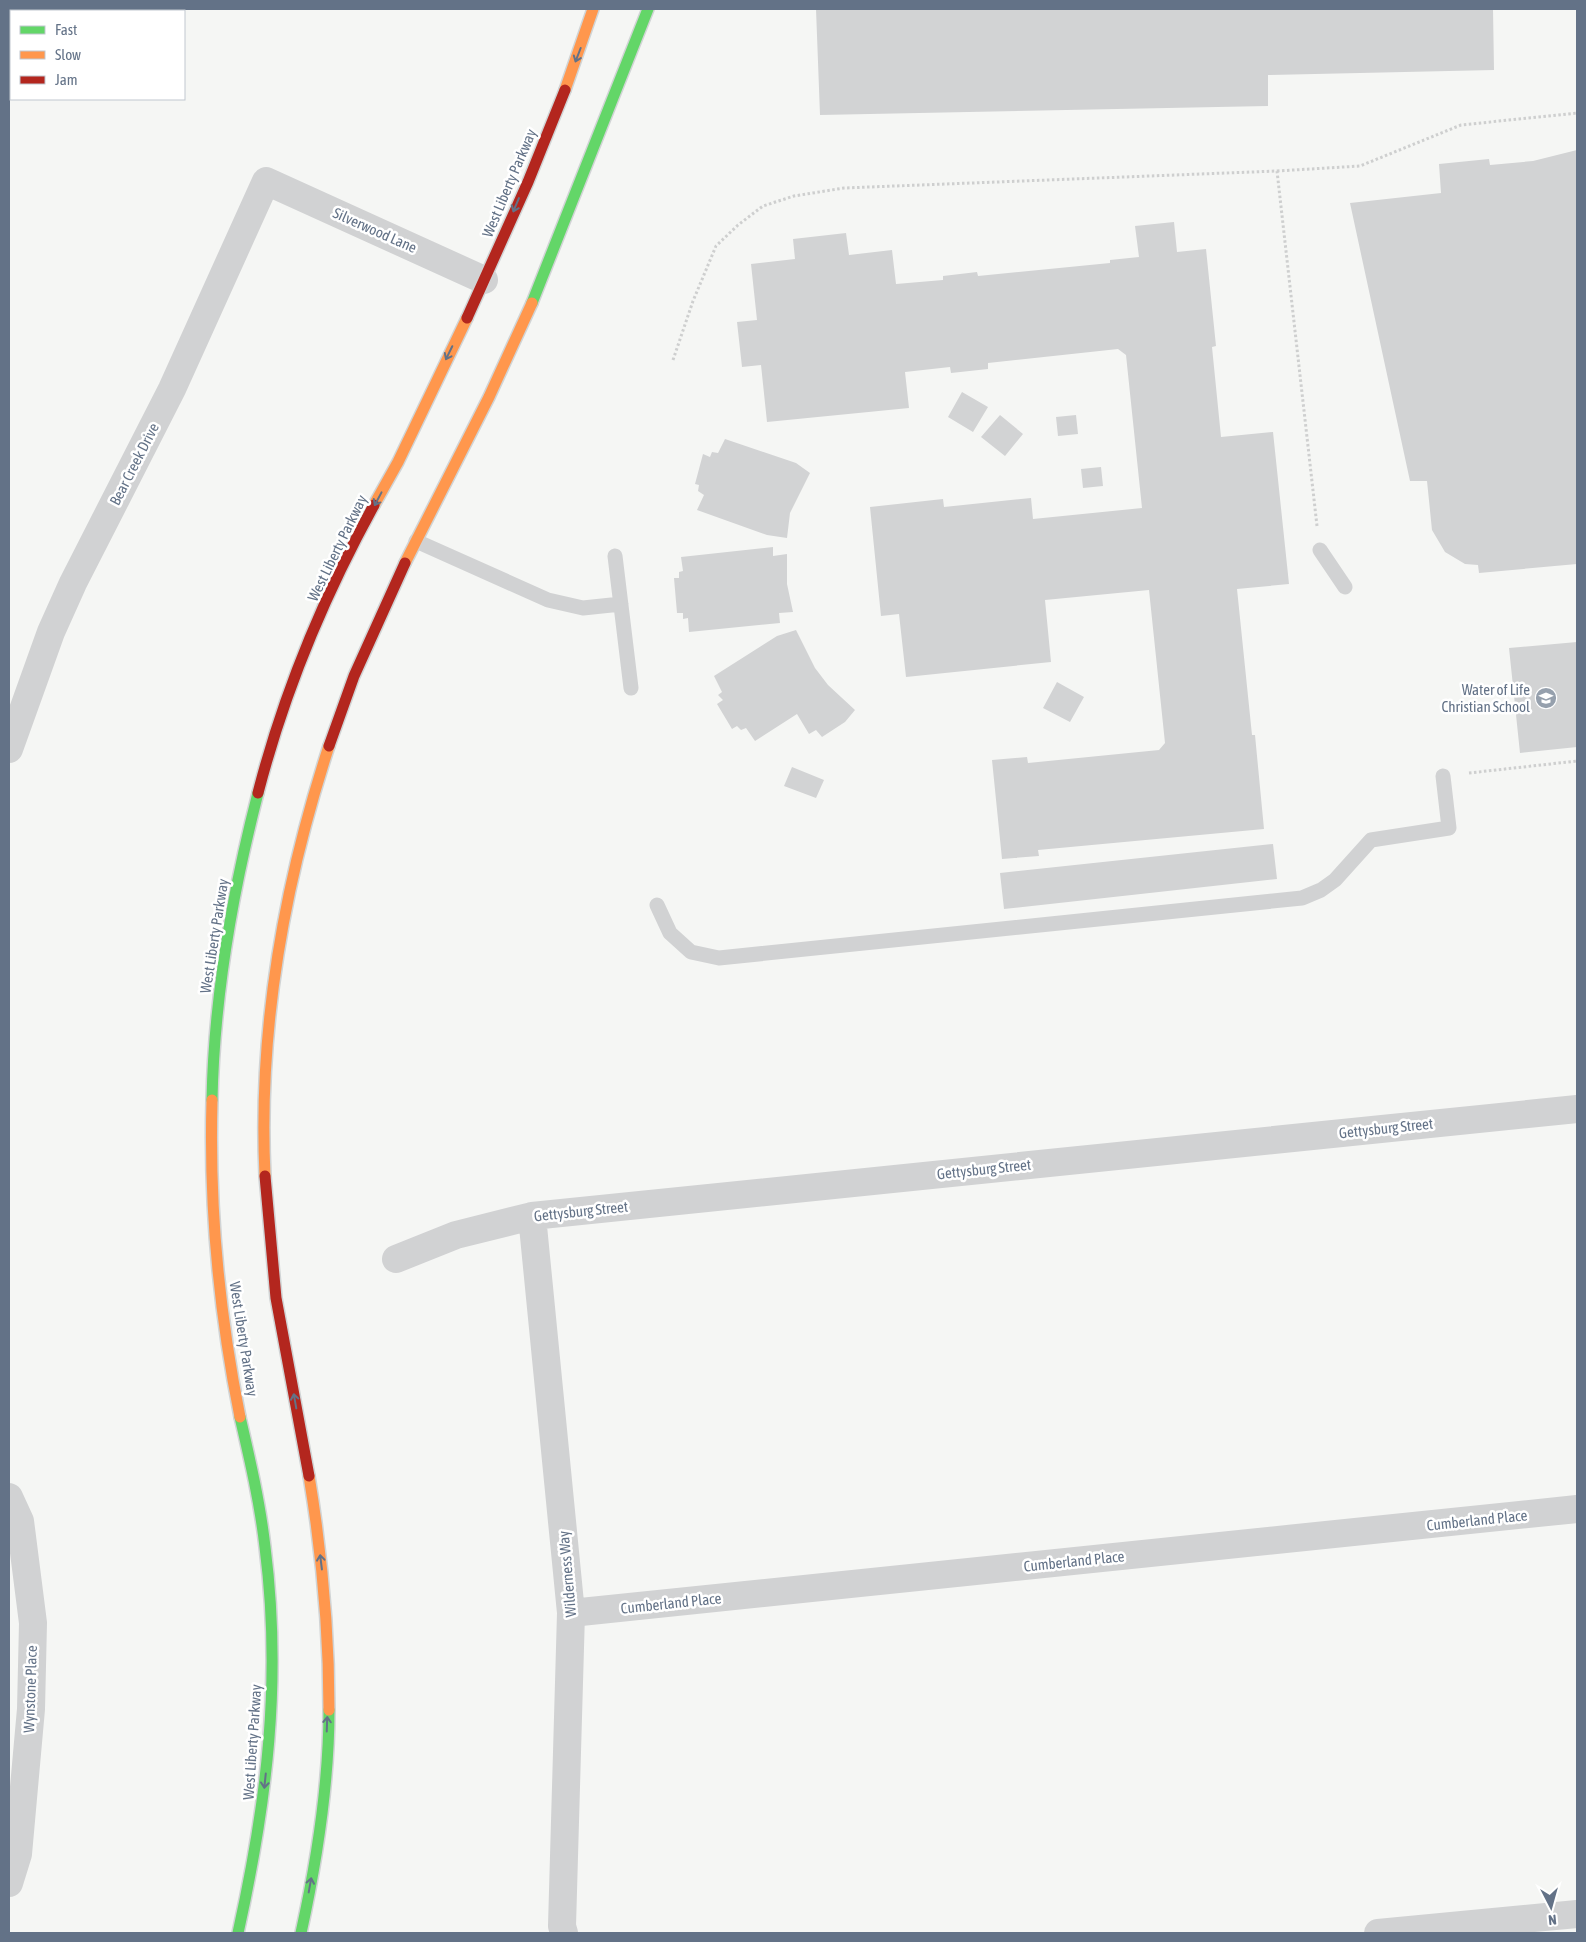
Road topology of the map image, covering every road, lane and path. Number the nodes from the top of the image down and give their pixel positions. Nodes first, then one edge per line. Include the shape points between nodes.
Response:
1 (593, 9) edge
2 (648, 9) edge
3 (1577, 113) edge
4 (1276, 171) junction
5 (266, 181) joint
6 (484, 280) junction
7 (673, 360) dead end
8 (416, 541) junction
9 (1320, 550) joint
10 (615, 556) dead end
11 (1345, 587) dead end
12 (621, 604) junction
13 (631, 688) dead end
14 (9, 749) edge
15 (1577, 761) edge
16 (1443, 776) joint
17 (657, 906) dead end
18 (1577, 1109) edge
19 (532, 1216) junction
20 (396, 1259) dead end
21 (9, 1497) edge
22 (1577, 1509) edge
23 (571, 1613) junction
24 (9, 1883) edge
25 (1577, 1914) edge
26 (238, 1933) edge
27 (301, 1933) edge
28 (564, 1933) edge
29 (1378, 1933) edge

1 -> 6 street, West Liberty Parkway via 573,66
2 - 8 street via 571,210 503,368
3 - 4 path via 1461,125 1360,166
4 - 7 path via 844,188 794,196 762,206 716,246 692,301
4 - 9 path
5 - 6 street, Silverwood Lane
5 - 14 street, Bear Creek Drive via 172,389 54,624
6 -> 26 street, West Liberty Parkway via 395,467 346,559 298,668 248,835 220,986 212,1073 212,1166 218,1266 229,1361 263,1529 272,1635 271,1733 260,1826
8 - 12 lane via 548,600 583,608
27 -> 8 street via 322,1808 328,1648 314,1512 268,1237 264,1190 265,1062 285,911 315,792 374,628
9 - 11 lane
10 - 12 lane
12 - 13 lane
15 - 16 path
16 - 17 lane via 1449,828 1371,840 1335,880 1302,898 718,958 690,952 670,933
18 - 19 street, Gettysburg Street
19 - 20 street, Gettysburg Street via 456,1235
19 - 23 street, Wilderness Way
21 - 24 street, Wynstone Place via 20,1521 33,1623 31,1710 18,1854
22 - 23 street, Cumberland Place
23 - 28 street, Wilderness Way
25 - 29 street

